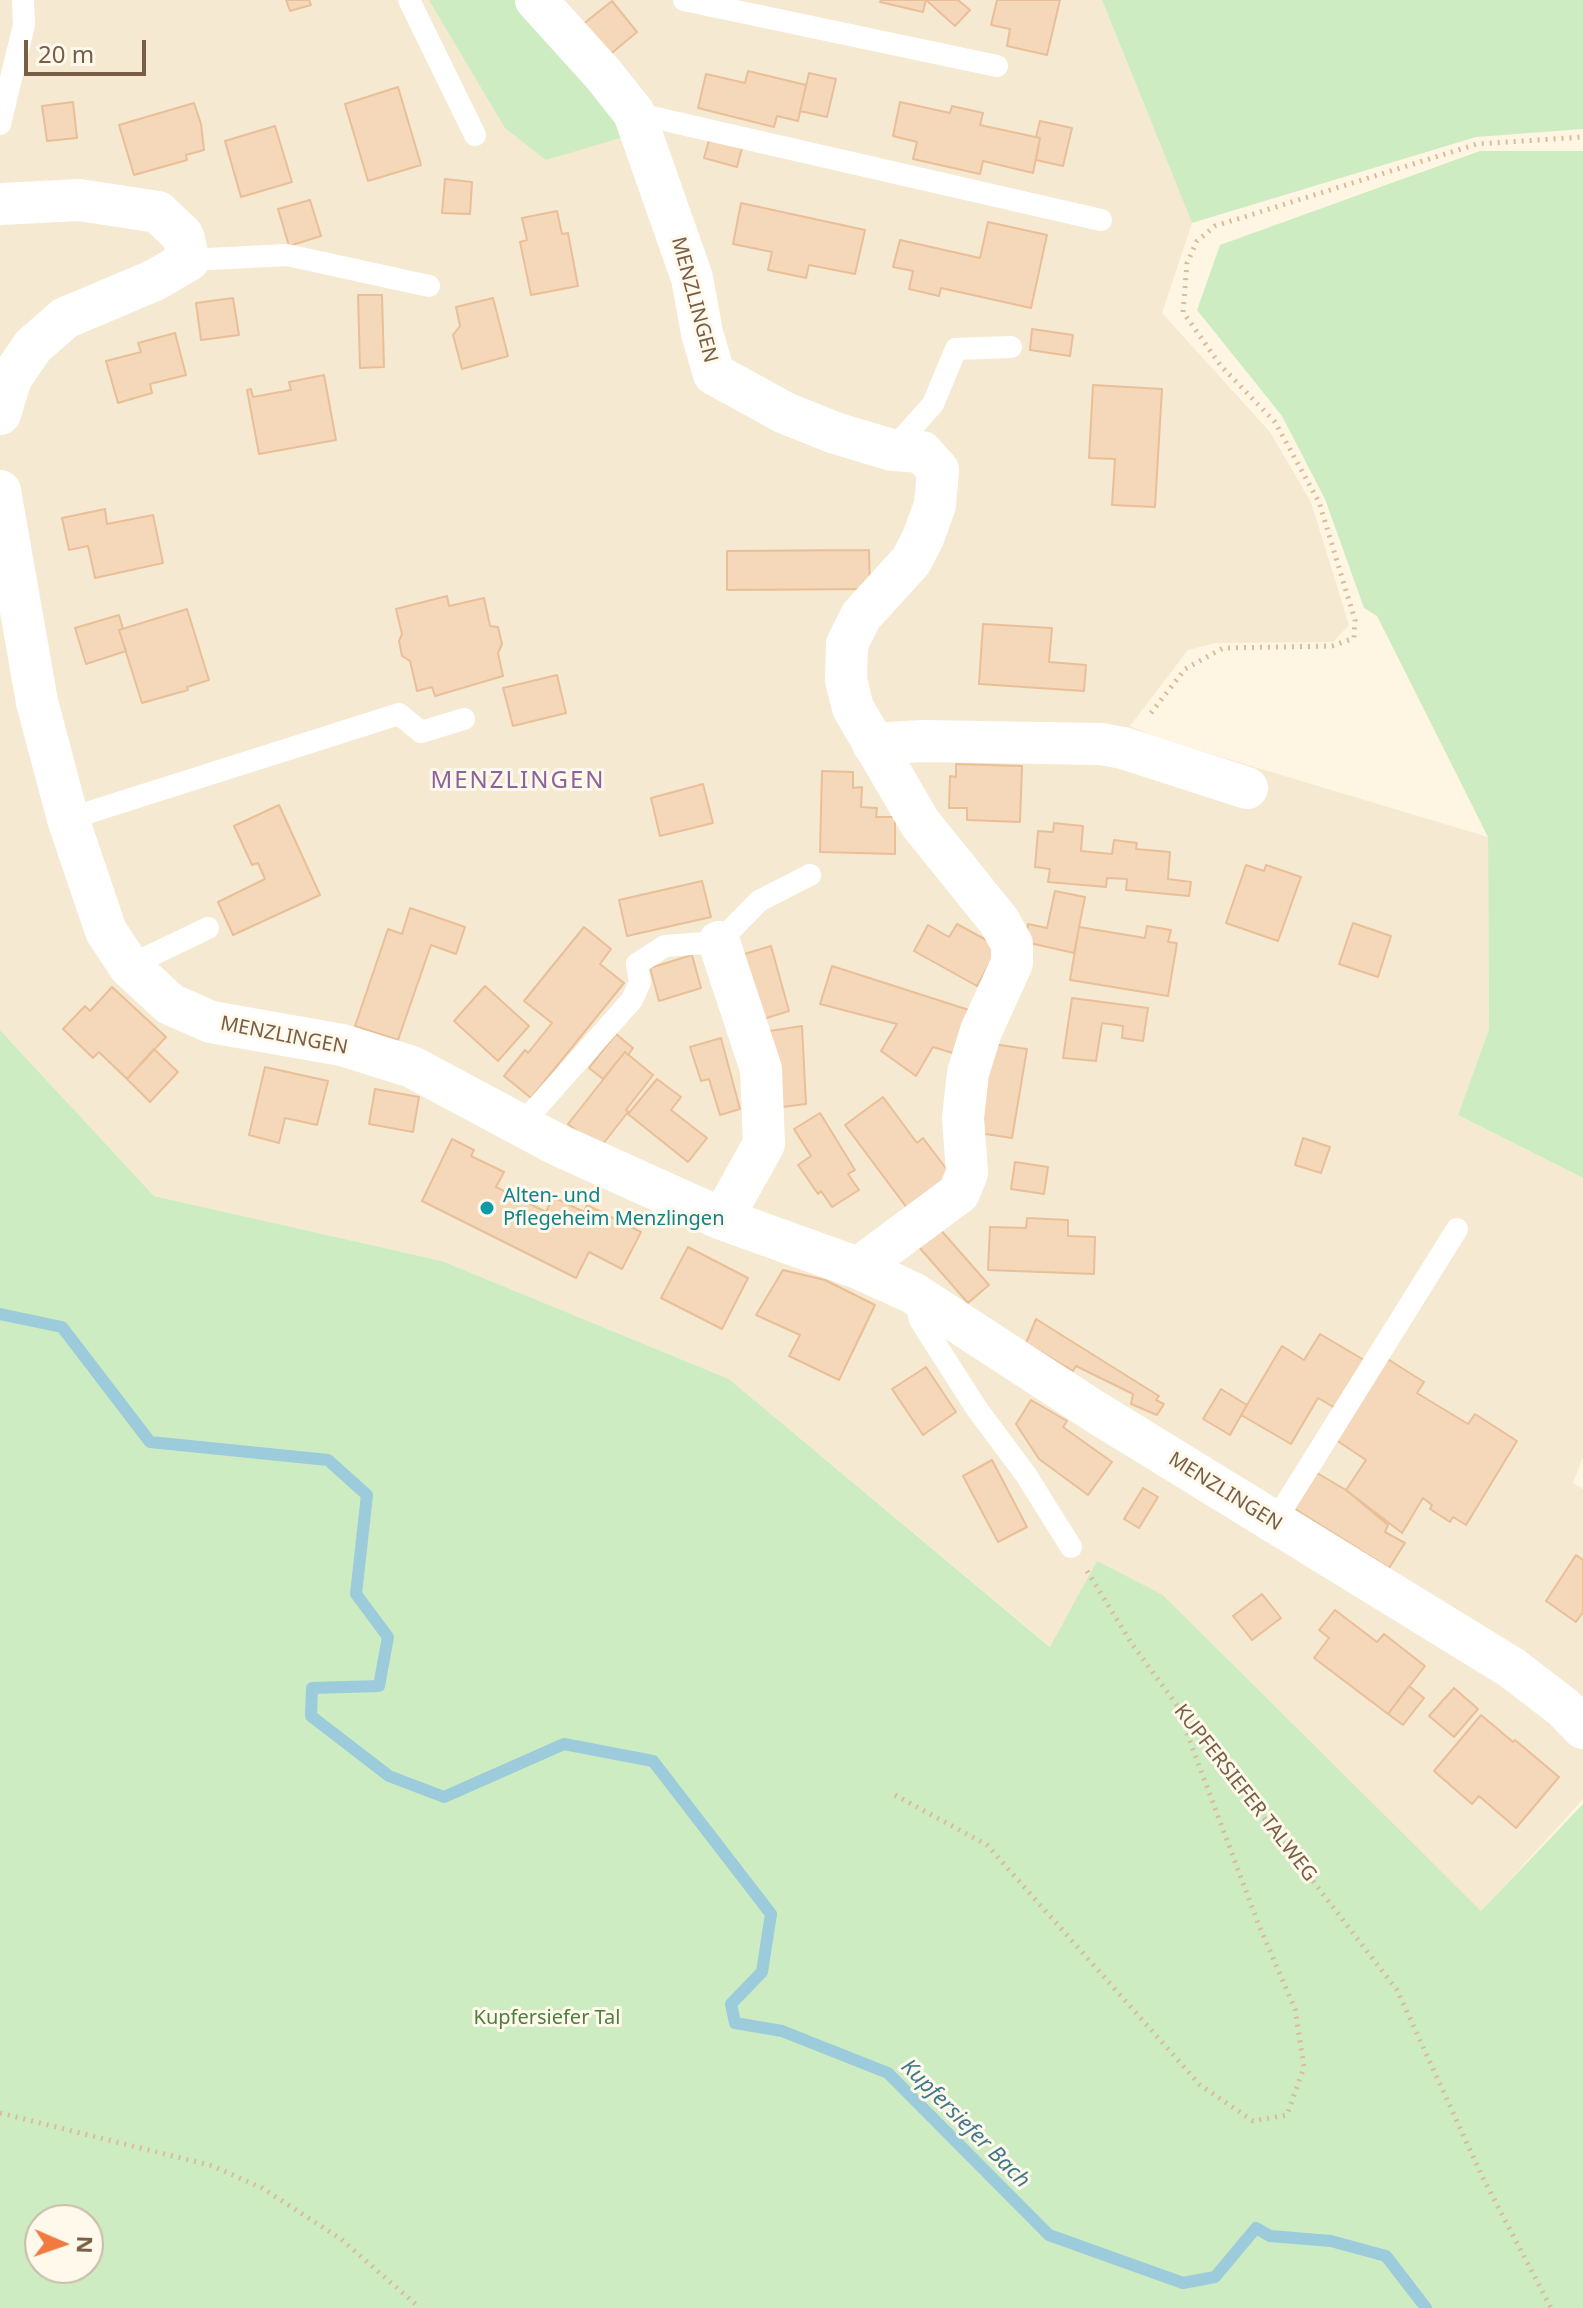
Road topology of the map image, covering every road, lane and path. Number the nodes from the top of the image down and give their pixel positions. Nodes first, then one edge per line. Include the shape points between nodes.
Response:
1 (23, 0) edge
2 (409, 0) edge
3 (684, 0) edge
4 (549, 4) edge
5 (997, 66) dead end
6 (634, 113) junction
7 (0, 124) edge
8 (475, 135) dead end
9 (1583, 137) edge
10 (0, 204) edge
11 (1101, 220) dead end
12 (189, 260) junction
13 (429, 286) dead end
14 (1011, 347) dead end
15 (0, 414) edge
16 (892, 450) junction
17 (0, 491) edge
18 (464, 719) dead end
19 (873, 744) junction
20 (1123, 748) junction
21 (1247, 788) dead end
22 (68, 819) junction
23 (810, 875) dead end
24 (208, 928) dead end
25 (719, 942) junction
26 (129, 966) junction
27 (521, 1125) junction
28 (722, 1219) junction
29 (1457, 1229) dead end
30 (858, 1268) junction
31 (913, 1293) junction
32 (1274, 1523) junction
33 (1071, 1547) joint
34 (1176, 1704) junction
35 (1583, 1728) edge
36 (895, 1795) dead end
37 (0, 2113) edge
38 (420, 2308) edge
39 (1551, 2308) edge

1 - 7 lane via 24,25
2 - 8 lane
3 - 5 lane
4 - 6 street, MENZLINGEN
6 - 11 lane
6 - 16 street, MENZLINGEN via 692,278 714,374 785,413
9 - 20 path via 1477,144 1215,226 1197,241 1187,263 1183,312 1221,366 1275,422 1319,502 1355,620 1354,638 1332,646 1223,648 1185,669
10 - 12 street via 79,200 158,212 183,236
12 - 13 lane via 287,255
12 - 15 street via 65,318 33,346 11,378
14 - 16 lane via 956,349 933,404
16 - 19 street, MENZLINGEN via 922,452 938,470 935,505 911,561 861,616 847,644 846,680 853,708
17 - 22 street, MENZLINGEN via 37,702
18 - 22 lane via 421,732 399,714
19 - 20 street via 1072,743
19 - 30 street, MENZLINGEN via 920,823 999,921 1012,944 1012,963 968,1073 963,1118 967,1173 959,1193
20 - 21 street
22 - 26 street, MENZLINGEN via 106,931
23 - 25 lane via 759,901
24 - 26 lane
25 - 27 lane via 665,946 637,964 640,982 632,1000
25 - 28 street via 761,1069 764,1144
26 - 27 street, MENZLINGEN via 170,1004 211,1022 342,1045 412,1067
27 - 28 street, MENZLINGEN
28 - 30 street, MENZLINGEN
29 - 32 lane
30 - 31 street, MENZLINGEN
31 - 32 street, MENZLINGEN
31 - 33 lane via 920,1320
32 - 35 street, MENZLINGEN via 1512,1668
33 - 34 path, KUPFERSIEFER TALWEG
34 - 36 path via 1295,2009 1304,2067 1287,2115 1253,2121 1200,2085 987,1845
34 - 39 path, KUPFERSIEFER TALWEG via 1397,1990 1482,2176
37 - 38 path via 213,2166 262,2188 341,2239

